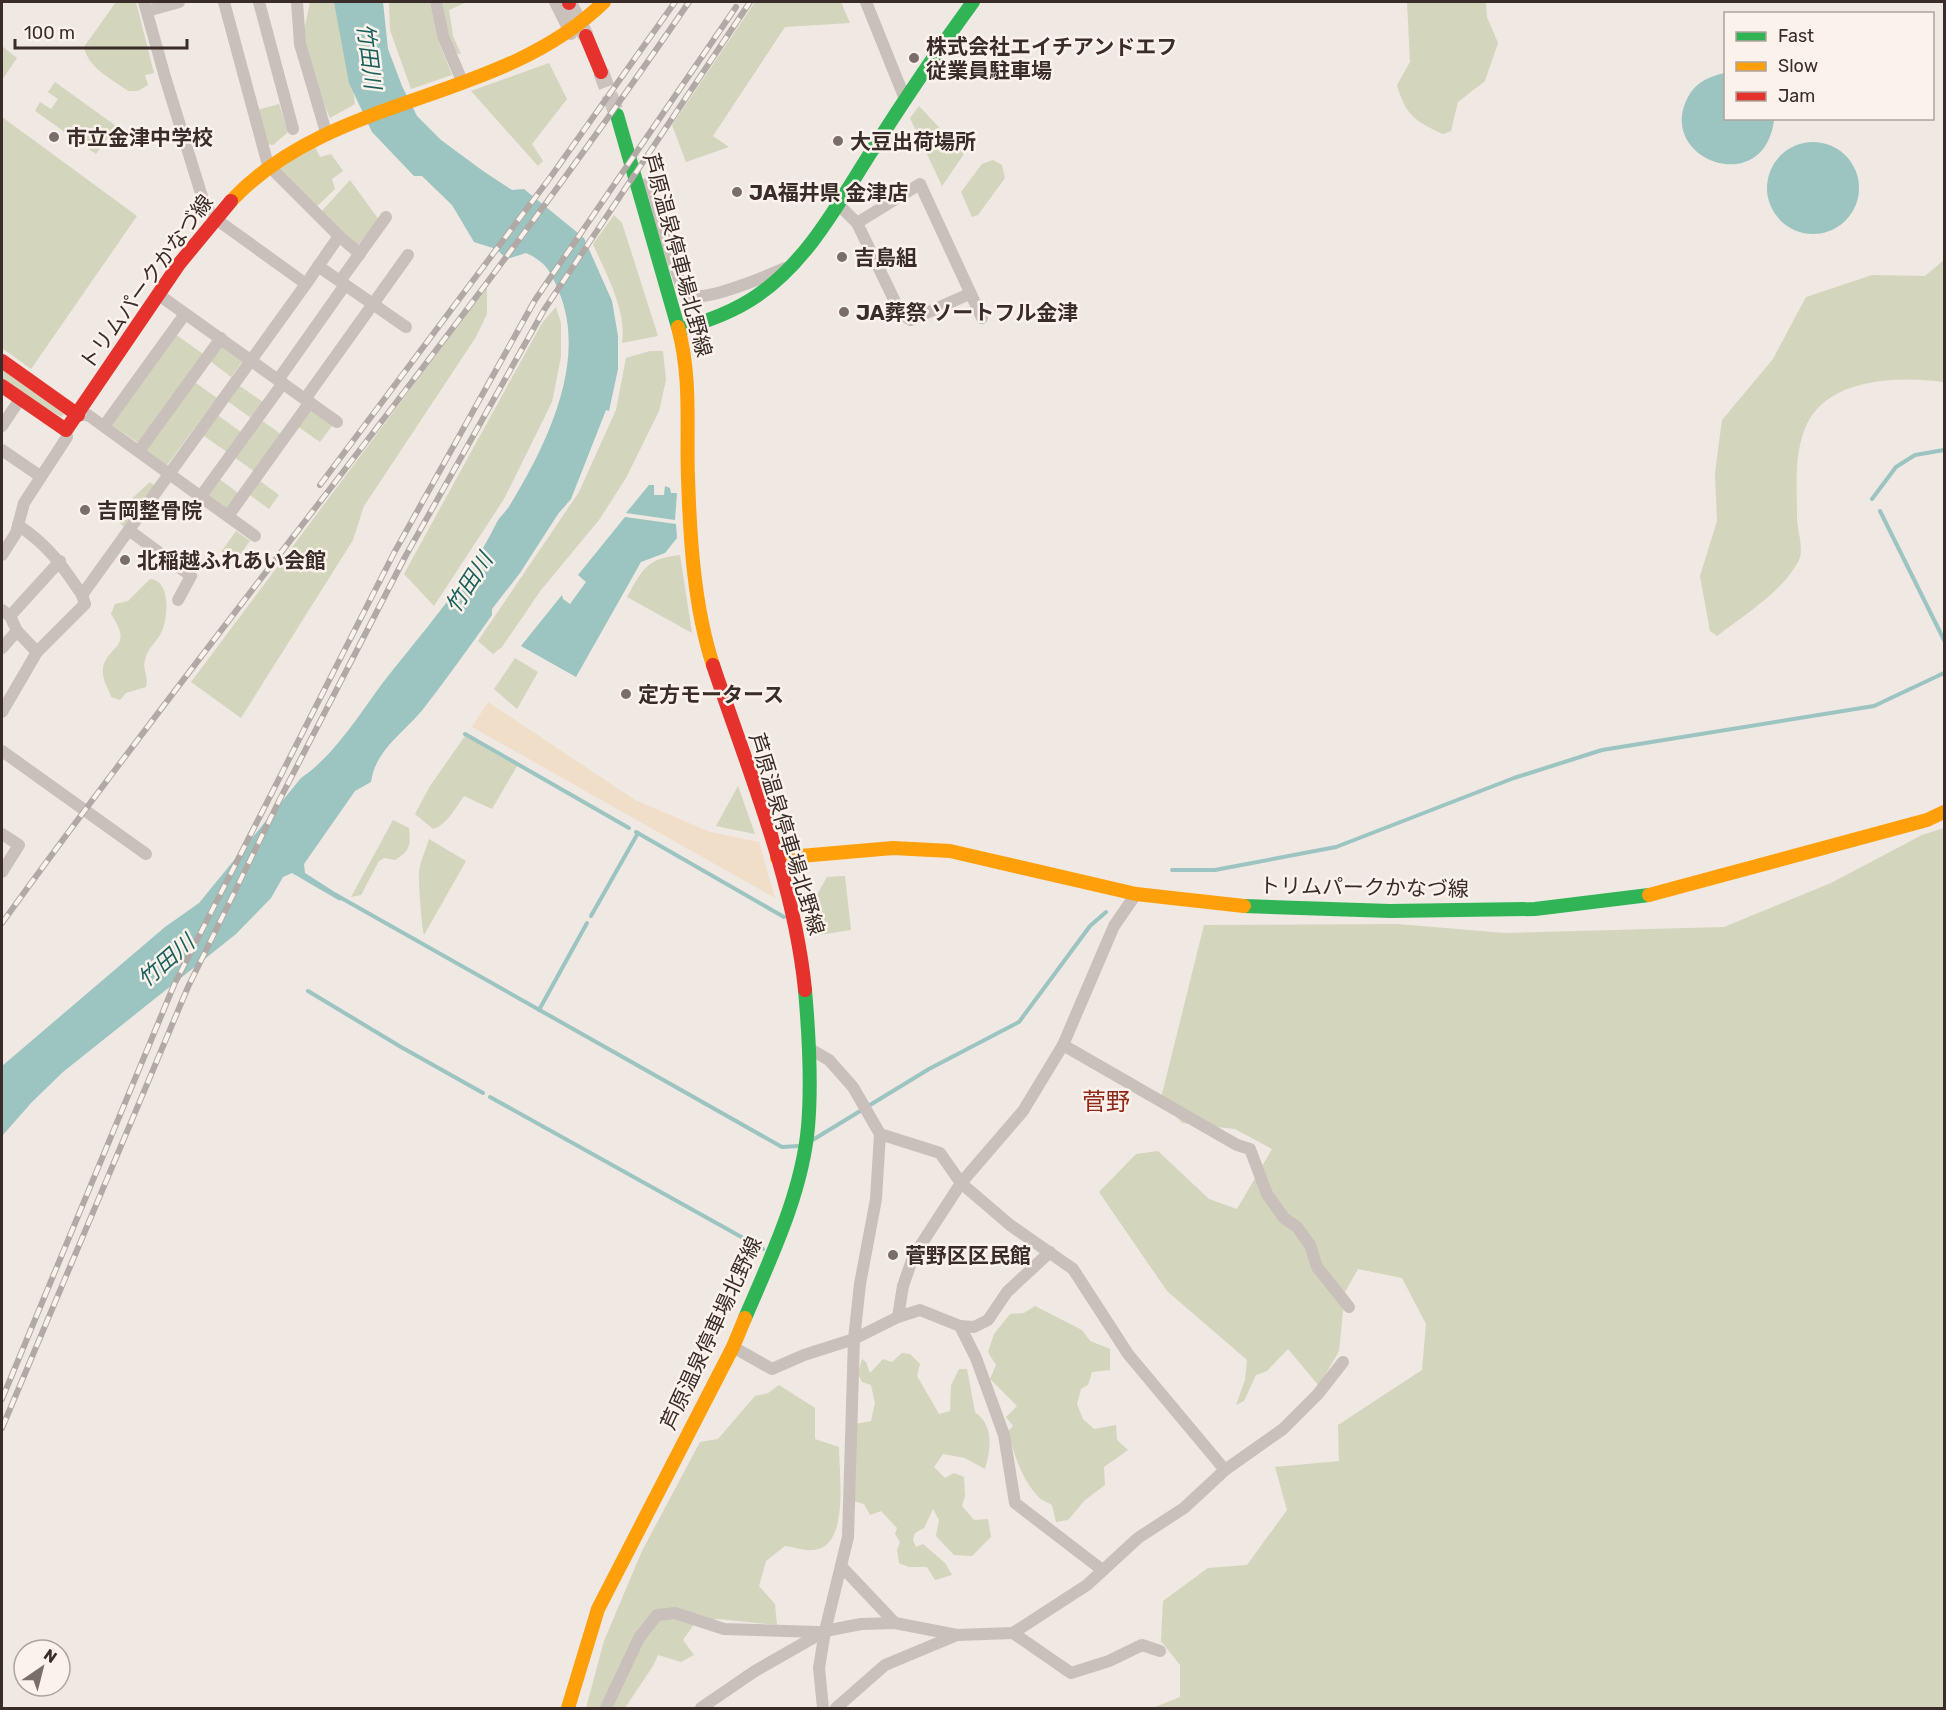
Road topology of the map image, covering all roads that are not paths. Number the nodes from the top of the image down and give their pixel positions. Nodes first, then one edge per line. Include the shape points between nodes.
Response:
1 (179, 2) edge
2 (224, 2) edge
3 (259, 2) edge
4 (297, 2) edge
5 (436, 2) edge
6 (564, 2) edge
7 (604, 2) edge
8 (866, 2) edge
9 (973, 2) edge
10 (146, 6) edge
11 (570, 34) junction
12 (586, 36) tunnel mouth
13 (601, 72) tunnel mouth
14 (456, 83) junction
15 (905, 99) junction
16 (617, 116) tunnel mouth
17 (293, 129) dead end
18 (331, 130) junction
19 (268, 165) junction
20 (648, 183) dead end
21 (838, 204) junction
22 (213, 217) junction
23 (386, 218) dead end
24 (857, 223) junction
25 (339, 236) junction
26 (360, 254) junction
27 (408, 255) dead end
28 (318, 266) junction
29 (789, 267) junction
30 (343, 283) junction
31 (306, 284) junction
32 (969, 294) junction
33 (159, 295) junction
34 (373, 304) junction
35 (185, 314) junction
36 (982, 318) dead end
37 (406, 327) dead end
38 (679, 330) junction
39 (220, 338) junction
40 (2, 361) edge
41 (251, 361) junction
42 (280, 382) junction
43 (2, 386) edge
44 (20, 399) junction
45 (308, 401) junction
46 (78, 415) junction
47 (337, 422) dead end
48 (2, 426) edge
49 (104, 426) junction
50 (66, 430) junction
51 (2, 450) edge
52 (139, 451) junction
53 (170, 474) junction
54 (40, 476) junction
55 (201, 496) junction
56 (228, 516) junction
57 (18, 525) junction
58 (130, 531) junction
59 (255, 536) dead end
60 (2, 555) edge
61 (60, 561) junction
62 (82, 595) junction
63 (178, 600) dead end
64 (6, 613) edge
65 (17, 632) junction
66 (2, 648) edge
67 (37, 652) junction
68 (2, 712) edge
69 (2, 751) edge
70 (1944, 812) edge
71 (2, 834) edge
72 (146, 854) dead end
73 (777, 858) junction
74 (2, 872) edge
75 (1136, 894) junction
76 (1063, 1045) junction
77 (810, 1049) junction
78 (880, 1134) junction
79 (961, 1183) junction
80 (1050, 1252) junction
81 (1349, 1307) dead end
82 (898, 1317) junction
83 (960, 1326) junction
84 (854, 1339) junction
85 (733, 1347) junction
86 (1343, 1362) dead end
87 (1225, 1470) junction
88 (842, 1567) junction
89 (1101, 1569) junction
90 (895, 1623) junction
91 (825, 1631) junction
92 (1013, 1633) junction
93 (957, 1635) junction
94 (1160, 1651) dead end
95 (568, 1708) edge
96 (606, 1708) edge
97 (701, 1708) edge
98 (823, 1708) edge
99 (836, 1708) edge

1 - 10 street
2 - 19 street
3 - 17 street
4 - 18 street via 300,44
5 - 14 street
6 - 11 street
7 - 11 main road, トリムパークかなづ線
8 - 15 street
9 - 15 main road
10 - 22 street via 191,165
11 - 14 main road, トリムパークかなづ線 via 521,60
12 - 13 main road
14 - 18 main road, トリムパークかなづ線
15 - 21 main road
16 - 38 main road, 芦原温泉停車場北野線
18 - 19 main road, トリムパークかなづ線
19 - 22 main road, トリムパークかなづ線
19 - 25 street
20 - 29 street via 681,286 687,293 698,296 740,287
21 - 24 street
21 - 29 main road
22 - 31 street
22 - 33 main road, トリムパークかなづ線
23 - 26 street
24 - 32 street via 901,314 912,320
24 - 32 street via 920,184
25 - 26 street
25 - 28 street
26 - 30 street
27 - 34 street
28 - 30 street
28 - 31 street
29 - 38 main road via 744,305
30 - 34 street
30 - 42 street
31 - 41 street
32 - 36 street
33 - 35 street
33 - 46 main road, トリムパークかなづ線
34 - 37 street
34 - 45 street
35 - 39 street
35 - 49 street
38 - 73 main road, 芦原温泉停車場北野線 via 688,371 688,478 705,635
39 - 41 street
39 - 52 street
40 - 46 main road
41 - 42 street
41 - 53 street
42 - 45 street
42 - 55 street
43 - 44 main road
44 - 48 street
44 - 50 main road
45 - 47 street
45 - 56 street
46 - 49 street via 88,415
46 - 50 main road, トリムパークかなづ線
49 - 52 street
50 - 54 street via 67,437
51 - 54 street
52 - 53 street
53 - 55 street
53 - 58 street
54 - 57 street via 24,503
55 - 56 street
56 - 59 street
57 - 60 street
57 - 61 street via 43,542
58 - 62 street
58 - 63 street via 191,576
61 - 62 street
61 - 64 street
62 - 67 street via 85,604
64 - 65 street
65 - 66 street
65 - 67 street
67 - 68 street
69 - 72 street
70 - 75 main road, トリムパークかなづ線 via 1927,820 1652,895 1535,909 1390,911 1235,906
71 - 74 street via 19,845
73 - 75 main road, トリムパークかなづ線 via 893,848 950,851
73 - 77 main road, 芦原温泉停車場北野線 via 801,952
75 - 76 street via 1114,926
76 - 79 street via 1023,1111
76 - 81 street via 1250,1149 1267,1194 1284,1218 1297,1227 1310,1245 1317,1267
77 - 78 street via 829,1060 853,1087
77 - 85 main road, 芦原温泉停車場北野線 via 808,1128 797,1179 779,1238
78 - 79 street via 940,1153
78 - 84 street via 876,1199
79 - 80 street via 1010,1225
79 - 82 street via 913,1257
80 - 83 street via 1007,1292 988,1320 974,1327
80 - 87 street via 1073,1269 1128,1354
82 - 83 street via 920,1310
82 - 84 street
83 - 89 street via 1004,1435 1015,1503
84 - 85 street via 772,1369
84 - 88 street via 848,1538
85 - 95 main road, 芦原温泉停車場北野線 via 598,1609
86 - 87 street via 1283,1429
87 - 89 street via 1184,1508 1138,1538
88 - 90 street
88 - 91 street
89 - 92 street via 1087,1585
90 - 91 street
90 - 93 street
91 - 96 street via 806,1634 724,1629 675,1613 657,1615 639,1638
91 - 97 street
91 - 98 street via 819,1668
92 - 93 street
92 - 94 street via 1071,1673 1142,1645
93 - 99 street via 885,1665

